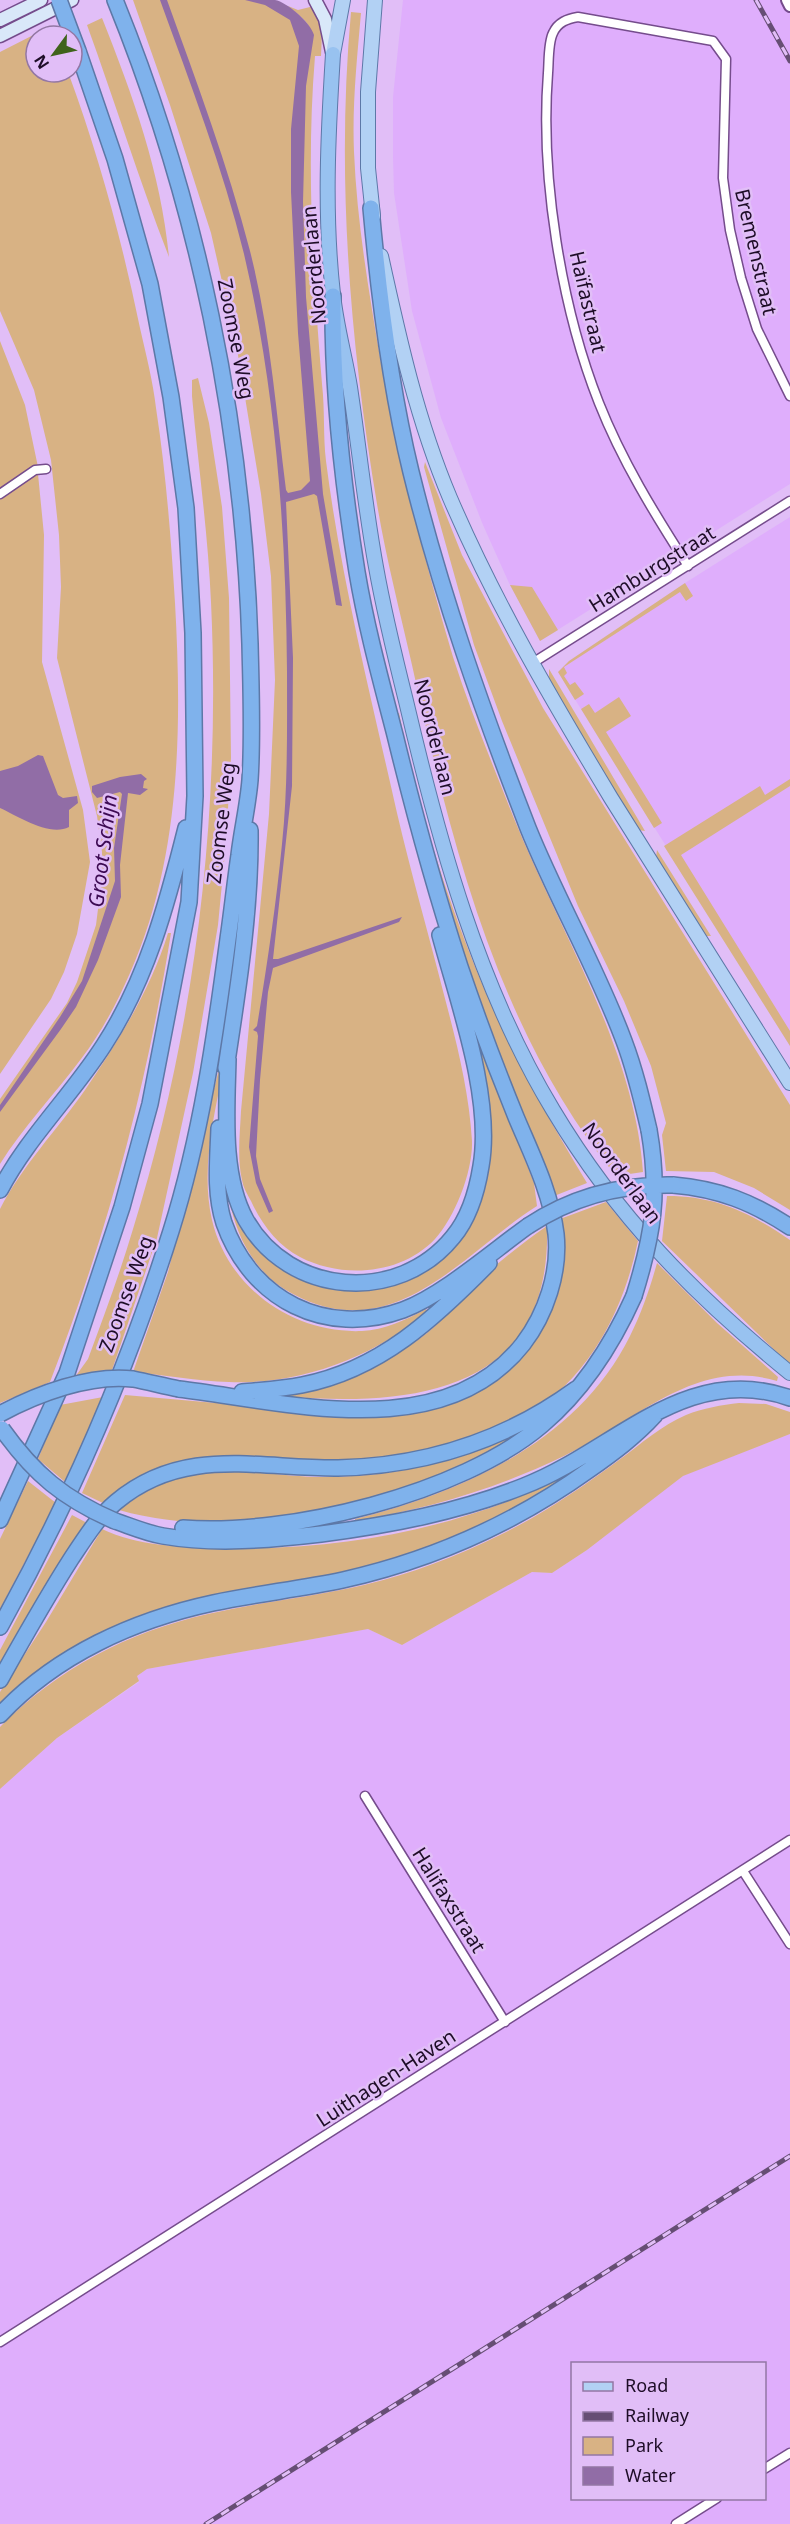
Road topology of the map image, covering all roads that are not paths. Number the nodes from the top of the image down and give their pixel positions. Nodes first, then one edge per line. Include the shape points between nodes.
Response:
1 (41, 0) edge
2 (59, 0) edge
3 (72, 0) edge
4 (115, 0) edge
5 (315, 0) edge
6 (343, 0) edge
7 (375, 0) edge
8 (0, 20) edge
9 (560, 23) joint
10 (0, 36) edge
11 (333, 54) junction
12 (371, 208) junction
13 (333, 296) junction
14 (790, 396) edge
15 (46, 470) dead end
16 (0, 494) edge
17 (790, 501) edge
18 (688, 566) junction
19 (531, 664) junction
20 (250, 779) junction
21 (195, 796) junction
22 (418, 830) junction
23 (228, 1059) junction
24 (790, 1083) edge
25 (0, 1190) edge
26 (528, 1226) junction
27 (790, 1227) edge
28 (790, 1373) edge
29 (576, 1389) junction
30 (220, 1394) junction
31 (790, 1398) edge
32 (654, 1414) junction
33 (1, 1423) edge
34 (0, 1520) edge
35 (161, 1531) junction
36 (0, 1627) edge
37 (0, 1680) edge
38 (0, 1715) edge
39 (364, 1796) dead end
40 (790, 1840) edge
41 (743, 1870) junction
42 (790, 1944) edge
43 (505, 2022) junction
44 (0, 2342) edge
45 (790, 2453) edge
46 (766, 2468) edge
47 (715, 2500) edge
48 (676, 2524) edge

1 - 8 main road
2 - 21 highway, Zoomse Weg, bridge via 115,159 150,284 171,397 186,508 193,633
3 - 10 main road
4 - 20 highway, Zoomse Weg via 169,149 194,239 231,425 248,585
5 - 11 main road via 325,19
6 - 11 main road, Noorderlaan
7 - 12 main road via 368,92
9 - 14 street, Bremenstraat via 578,18 712,41 726,59 723,178 730,230 757,329
9 - 18 street, Haïfastraat via 552,34 546,97 551,204 571,311 598,402 630,473
11 - 13 highway, Noorderlaan via 327,197
12 - 19 main road via 405,364 431,448 466,534
12 - 29 highway, bridge via 380,303 396,398 411,472 444,592 529,830 624,1040 640,1089 654,1158 653,1226 634,1296 614,1336
13 - 22 highway via 335,407 357,573
13 - 28 highway, Noorderlaan via 376,569 441,840 489,979 553,1110 632,1224 698,1294
15 - 16 street via 35,470
17 - 18 street, Hamburgstraat
18 - 19 street, Hamburgstraat
19 - 24 main road
20 - 23 highway via 251,879
20 - 36 highway, Zoomse Weg via 215,1034 201,1114 172,1229 108,1406 39,1557
21 - 25 highway via 168,900 138,985 104,1046
21 - 34 highway, Zoomse Weg via 189,902 150,1104 122,1208 67,1372
22 - 23 highway via 424,873 473,1061 483,1119 483,1155 476,1189 454,1236 408,1272 362,1284 315,1277 277,1257 245,1219 234,1191 227,1125
22 - 30 highway via 460,967 548,1197 556,1246 549,1295 524,1342 500,1368 469,1388 436,1400 384,1409 336,1410
23 - 26 highway via 217,1164 222,1215 244,1263 262,1284 287,1303 341,1319 363,1320 392,1314 429,1297
26 - 27 highway, bridge via 595,1193 631,1186 674,1185 724,1193 762,1209
26 - 30 highway via 432,1320 390,1350 347,1371 304,1385
29 - 35 highway via 541,1426 507,1449 433,1484 379,1503 268,1526
29 - 37 highway via 513,1428 438,1455 339,1468 199,1464 146,1481 115,1503 97,1522 55,1583
30 - 33 highway, bridge via 132,1379 100,1381 60,1388 24,1401
31 - 32 highway via 758,1389 725,1388 698,1394
32 - 35 highway via 540,1480 432,1515 277,1539 233,1541
32 - 38 highway via 633,1437 571,1483 473,1538 370,1573 212,1603 146,1622 111,1636 58,1666
33 - 35 highway, bridge via 37,1473 57,1490 115,1521
39 - 43 street, Halifaxstraat
40 - 41 street, Luithagen-Haven
41 - 42 street
41 - 43 street, Luithagen-Haven
43 - 44 street, Luithagen-Haven
45 - 46 street
47 - 48 street

